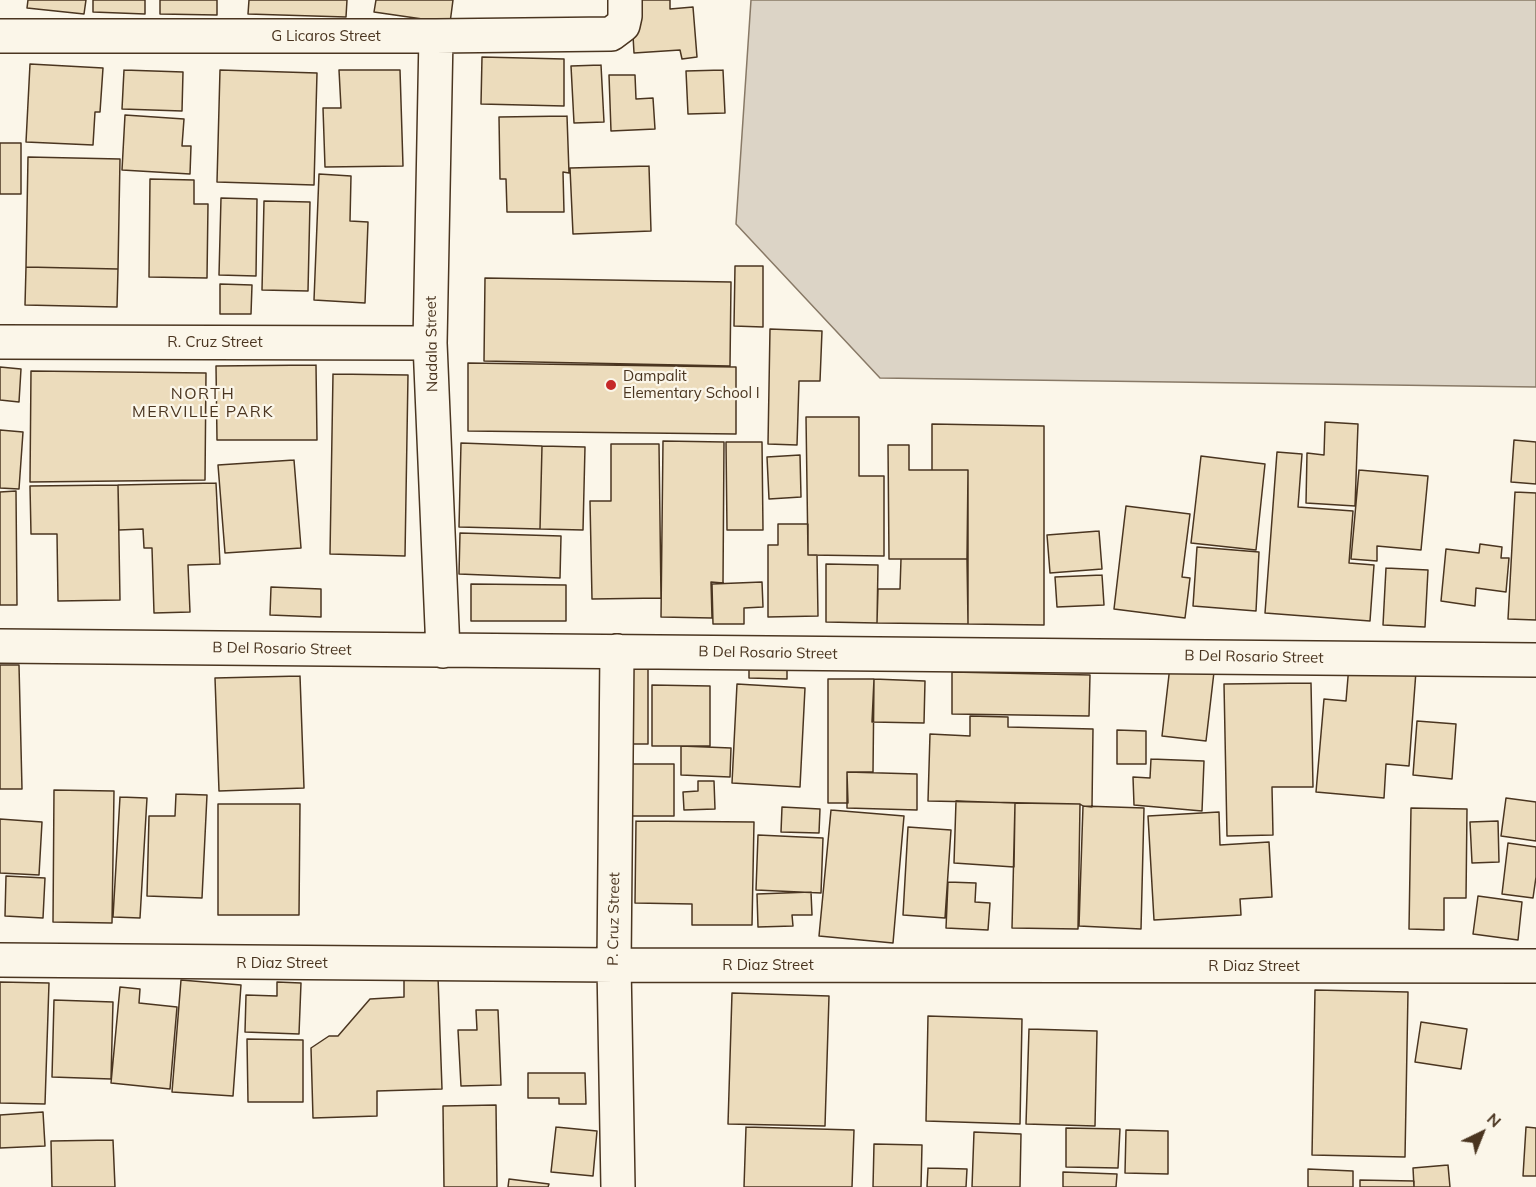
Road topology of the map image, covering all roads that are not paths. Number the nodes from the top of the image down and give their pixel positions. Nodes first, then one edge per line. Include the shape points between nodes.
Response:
1 (625, 0) edge
2 (0, 36) edge
3 (436, 36) junction
4 (0, 342) edge
5 (430, 343) junction
6 (0, 646) edge
7 (443, 651) junction
8 (617, 651) junction
9 (1536, 660) edge
10 (0, 960) edge
11 (614, 965) junction
12 (1536, 966) edge
13 (618, 1187) edge

1 - 3 street, G Licaros Street via 623,25 611,34
2 - 3 street, G Licaros Street
3 - 5 street, Nadala Street
4 - 5 street, R. Cruz Street
5 - 7 street, Nadala Street
6 - 7 street, B Del Rosario Street
7 - 8 street, B Del Rosario Street
8 - 9 street, B Del Rosario Street
8 - 11 street, P. Cruz Street
10 - 11 street, R Diaz Street
11 - 12 street, R Diaz Street
11 - 13 street, P. Cruz Street

